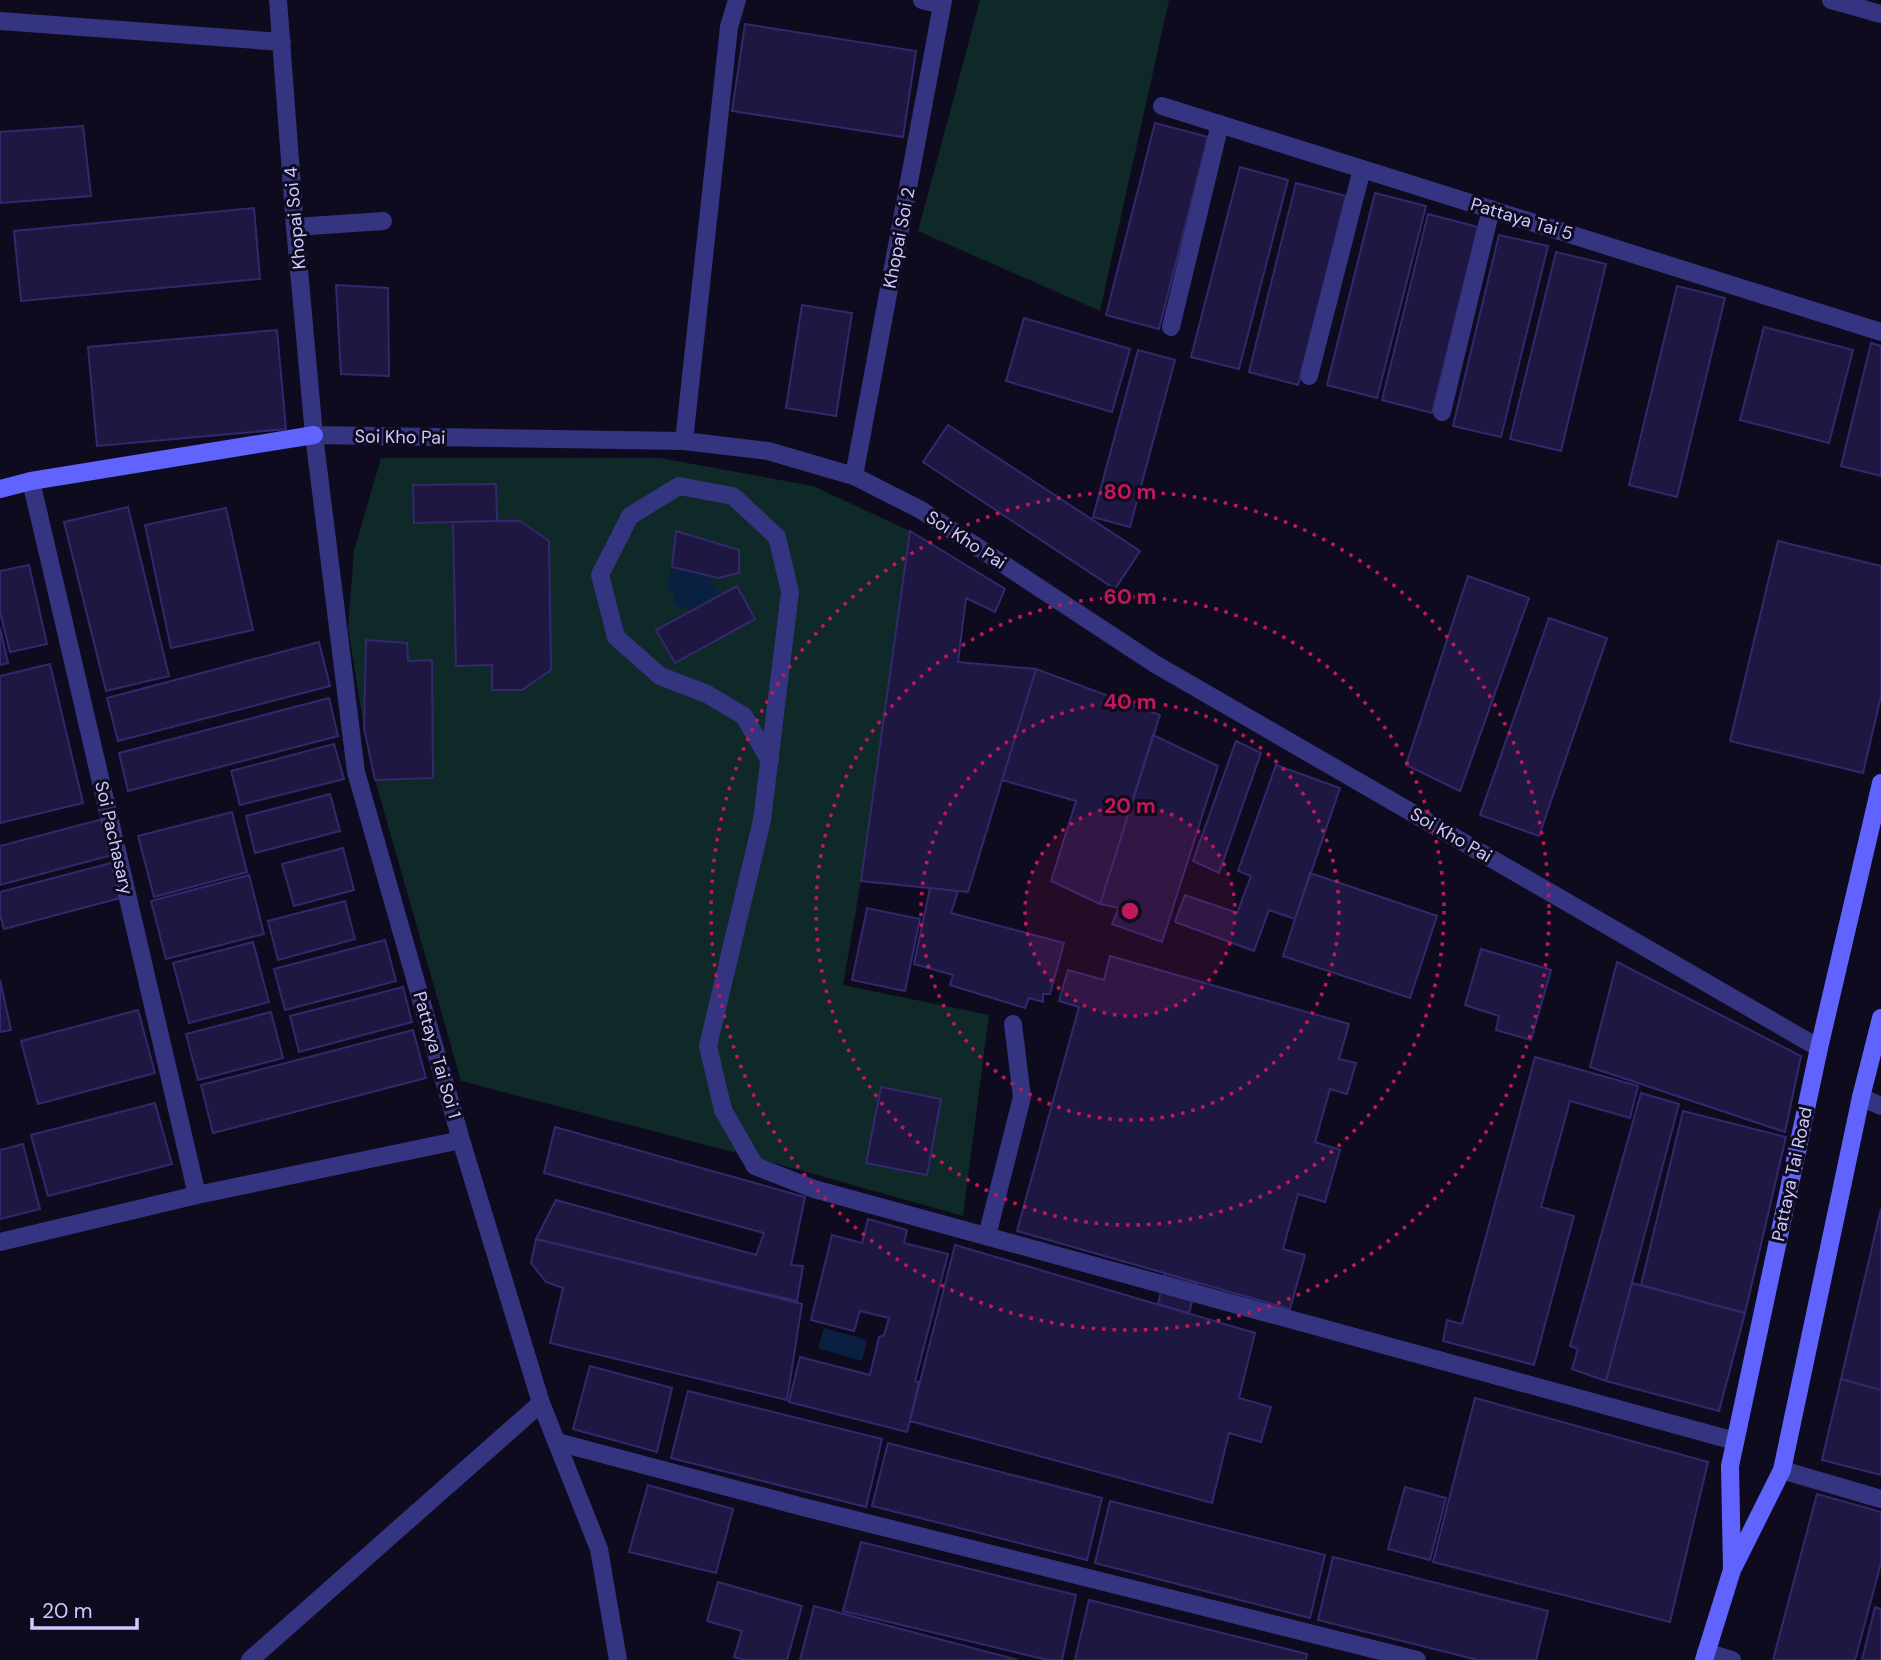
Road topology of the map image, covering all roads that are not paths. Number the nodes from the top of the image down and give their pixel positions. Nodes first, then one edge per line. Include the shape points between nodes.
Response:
1 (278, 0) edge
2 (737, 0) edge
3 (922, 0) edge
4 (1831, 0) edge
5 (943, 2) edge
6 (1881, 14) edge
7 (0, 21) edge
8 (282, 42) junction
9 (1162, 106) dead end
10 (1220, 124) junction
11 (1362, 169) junction
12 (1491, 209) junction
13 (383, 221) dead end
14 (295, 227) junction
15 (1171, 327) dead end
16 (1881, 332) edge
17 (1309, 376) dead end
18 (1442, 412) dead end
19 (314, 435) junction
20 (684, 441) junction
21 (854, 476) junction
22 (31, 481) junction
23 (0, 489) edge
24 (770, 761) junction
25 (1881, 783) edge
26 (1881, 1018) edge
27 (1013, 1024) dead end
28 (1819, 1048) junction
29 (1861, 1097) junction
30 (1881, 1106) edge
31 (461, 1140) junction
32 (197, 1195) junction
33 (988, 1236) junction
34 (0, 1242) edge
35 (541, 1403) junction
36 (1735, 1441) junction
37 (557, 1442) junction
38 (1782, 1470) junction
39 (1881, 1499) edge
40 (1732, 1570) junction
41 (1705, 1656) edge
42 (250, 1660) edge
43 (618, 1660) edge
44 (1417, 1660) edge
45 (1732, 1660) edge

1 - 8 street, Khopai Soi 4
2 - 20 street via 729,27
3 - 5 street
4 - 6 street
5 - 21 street, Khopai Soi 2
7 - 8 street
8 - 14 street, Khopai Soi 4
9 - 10 street, Pattaya Tai 5
10 - 11 street, Pattaya Tai 5
10 - 15 street
11 - 12 street, Pattaya Tai 5
11 - 17 street
12 - 16 street, Pattaya Tai 5
12 - 18 street
13 - 14 street
14 - 19 street, Khopai Soi 4
19 - 20 street, Soi Kho Pai
19 - 22 main road, Soi Kho Pai
19 - 31 street, Pattaya Tai Soi 1 via 356,772
20 - 21 street, Soi Kho Pai via 768,451
21 - 28 street, Soi Kho Pai via 921,510 1155,664
22 - 23 main road, Soi Kho Pai
22 - 32 street, Soi Pachasary
24 - 24 street via 744,716 707,694 660,676 616,637 600,575 630,516 679,486 733,496 777,537 790,592
24 - 33 street via 762,820 708,1046 723,1110 755,1166 814,1189
25 - 28 main road, Pattaya Tai Road
26 - 29 main road, Pattaya Tai Road
27 - 33 street via 1022,1097
28 - 36 main road, Pattaya Tai Road
29 - 30 street
29 - 38 main road, Pattaya Tai Road
31 - 32 street
31 - 35 street, Pattaya Tai Soi 1
32 - 34 street
33 - 36 street
35 - 37 street, Pattaya Tai Soi 1
35 - 42 street
36 - 40 main road, Pattaya Tai Road via 1730,1466
37 - 43 street, Pattaya Tai Soi 1 via 599,1549
37 - 44 street
38 - 39 street
38 - 40 main road, Pattaya Tai Road
40 - 41 main road, Pattaya Tai Road
41 - 45 street

